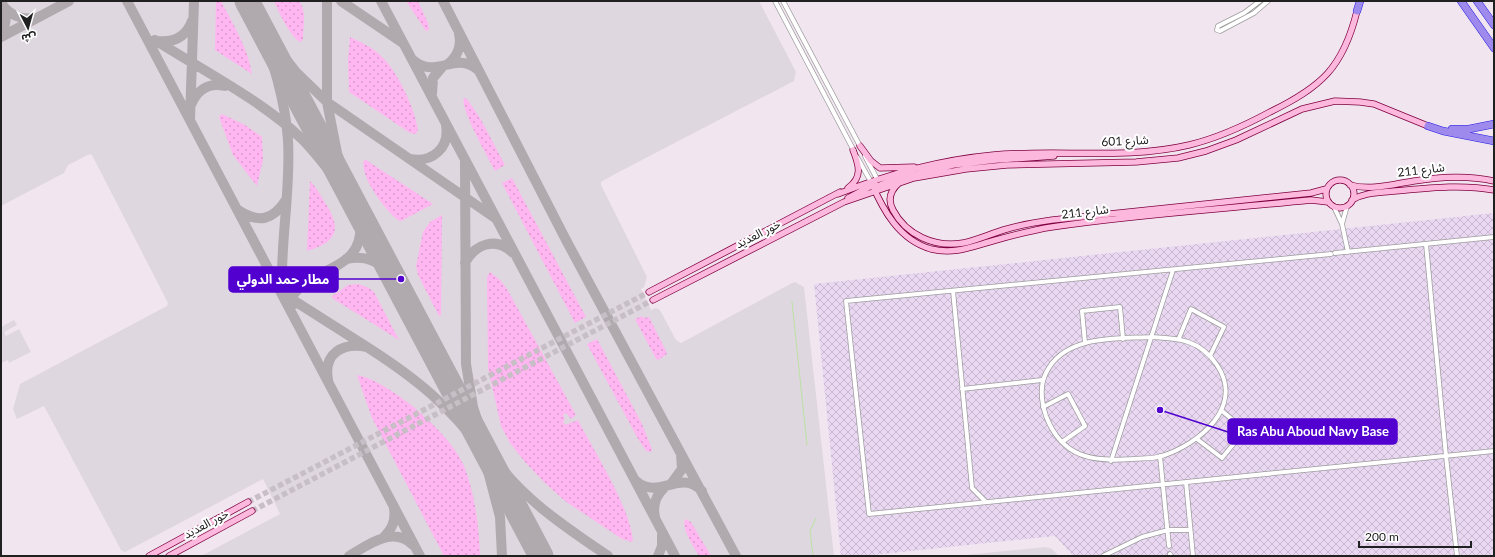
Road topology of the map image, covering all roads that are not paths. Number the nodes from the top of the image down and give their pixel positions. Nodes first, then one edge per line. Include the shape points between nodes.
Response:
1 (775, 1) edge
2 (782, 1) edge
3 (1260, 1) edge
4 (1268, 1) edge
5 (1359, 1) edge
6 (1461, 1) edge
7 (1477, 1) edge
8 (1357, 11) joint
9 (1494, 25) edge
10 (1494, 48) edge
11 (1494, 124) edge
12 (1428, 126) junction
13 (1494, 141) edge
14 (860, 146) junction
15 (853, 150) junction
16 (1066, 154) junction
17 (920, 167) junction
18 (877, 179) junction
19 (1494, 181) edge
20 (899, 182) junction
21 (1350, 185) junction
22 (872, 186) junction
23 (1326, 189) junction
24 (1494, 190) edge
25 (838, 194) junction
26 (1352, 200) junction
27 (1328, 202) junction
28 (1347, 206) junction
29 (1334, 207) junction
30 (1342, 224) junction
31 (1494, 237) edge
32 (1426, 244) junction
33 (1348, 252) junction
34 (1173, 270) junction
35 (953, 291) junction
36 (649, 292) tunnel mouth
37 (653, 300) tunnel mouth
38 (1151, 337) junction
39 (1124, 338) junction
40 (1179, 338) junction
41 (1085, 343) junction
42 (1210, 356) junction
43 (1042, 380) junction
44 (962, 388) junction
45 (1043, 407) junction
46 (1222, 411) junction
47 (1197, 439) junction
48 (1062, 442) junction
49 (1494, 451) edge
50 (1160, 456) junction
51 (1446, 456) junction
52 (1111, 461) junction
53 (1186, 482) junction
54 (1163, 484) junction
55 (248, 502) tunnel mouth
56 (986, 502) junction
57 (252, 511) tunnel mouth
58 (1168, 530) junction
59 (1190, 530) junction
60 (1169, 546) dead end
61 (149, 556) edge
62 (169, 556) edge
63 (1103, 556) edge
64 (1193, 556) edge
65 (1457, 556) edge

1 - 15 street
2 - 14 street
3 - 4 street via 1244,13 1218,26 1217,30 1220,31 1254,13
5 - 8 highway
6 - 10 highway
7 - 9 highway
8 - 16 main road, شارع 601 via 1344,49 1331,70 1304,95 1231,132 1167,149
11 - 12 highway via 1463,129
12 - 13 highway
12 - 20 main road, شارع 601 via 1385,108 1347,101 1314,105 1220,147 1178,158 1136,162 994,166
14 - 17 main road via 880,168
14 - 18 street
15 - 22 street
15 - 25 main road via 859,175 854,183
16 - 17 main road, شارع 601 via 995,155
16 - 22 main road via 941,168
17 - 18 main road, شارع 601
18 - 22 main road
19 - 21 main road, شارع 211 via 1452,177 1366,188
20 - 22 main road, شارع 601
20 - 23 main road, شارع 211 via 890,197 891,207 898,219 917,235 946,244 964,243 1009,228 1057,219 1311,193
21 - 23 main road via 1338,180
21 - 26 main road via 1354,192
22 - 25 main road
22 - 27 main road, شارع 211 via 886,213 902,233 921,246 944,251 966,250 1021,233 1064,226 1311,200
22 - 37 main road, خور العديد
23 - 27 main road
24 - 26 main road, شارع 211 via 1444,186 1367,194
25 - 36 main road
26 - 28 main road
27 - 29 main road
28 - 29 main road
28 - 30 street
29 - 30 street
30 - 33 street
31 - 32 street
32 - 33 street
32 - 51 street
33 - 34 street
34 - 35 street
34 - 38 street
35 - 44 street
35 - 56 street via 846,301 869,514
38 - 39 street
38 - 40 street
38 - 52 street
39 - 41 street
39 - 41 street via 1120,307 1082,311
40 - 42 street
40 - 42 street via 1191,309 1224,327
41 - 43 street via 1059,354
42 - 46 street via 1224,381
43 - 44 street
43 - 45 street
44 - 56 street via 972,488
45 - 48 street via 1050,426
45 - 48 street via 1068,394 1086,426
46 - 47 street
46 - 47 street via 1245,430 1222,458
47 - 50 street via 1181,449
48 - 52 street via 1086,458
49 - 51 street
50 - 52 street
50 - 54 street
51 - 53 street
51 - 65 street
53 - 54 street
53 - 59 street
54 - 56 street
54 - 58 street
55 - 61 main road
57 - 62 main road, خور العديد
58 - 59 street
58 - 60 street
58 - 63 street via 1142,537
59 - 64 street

